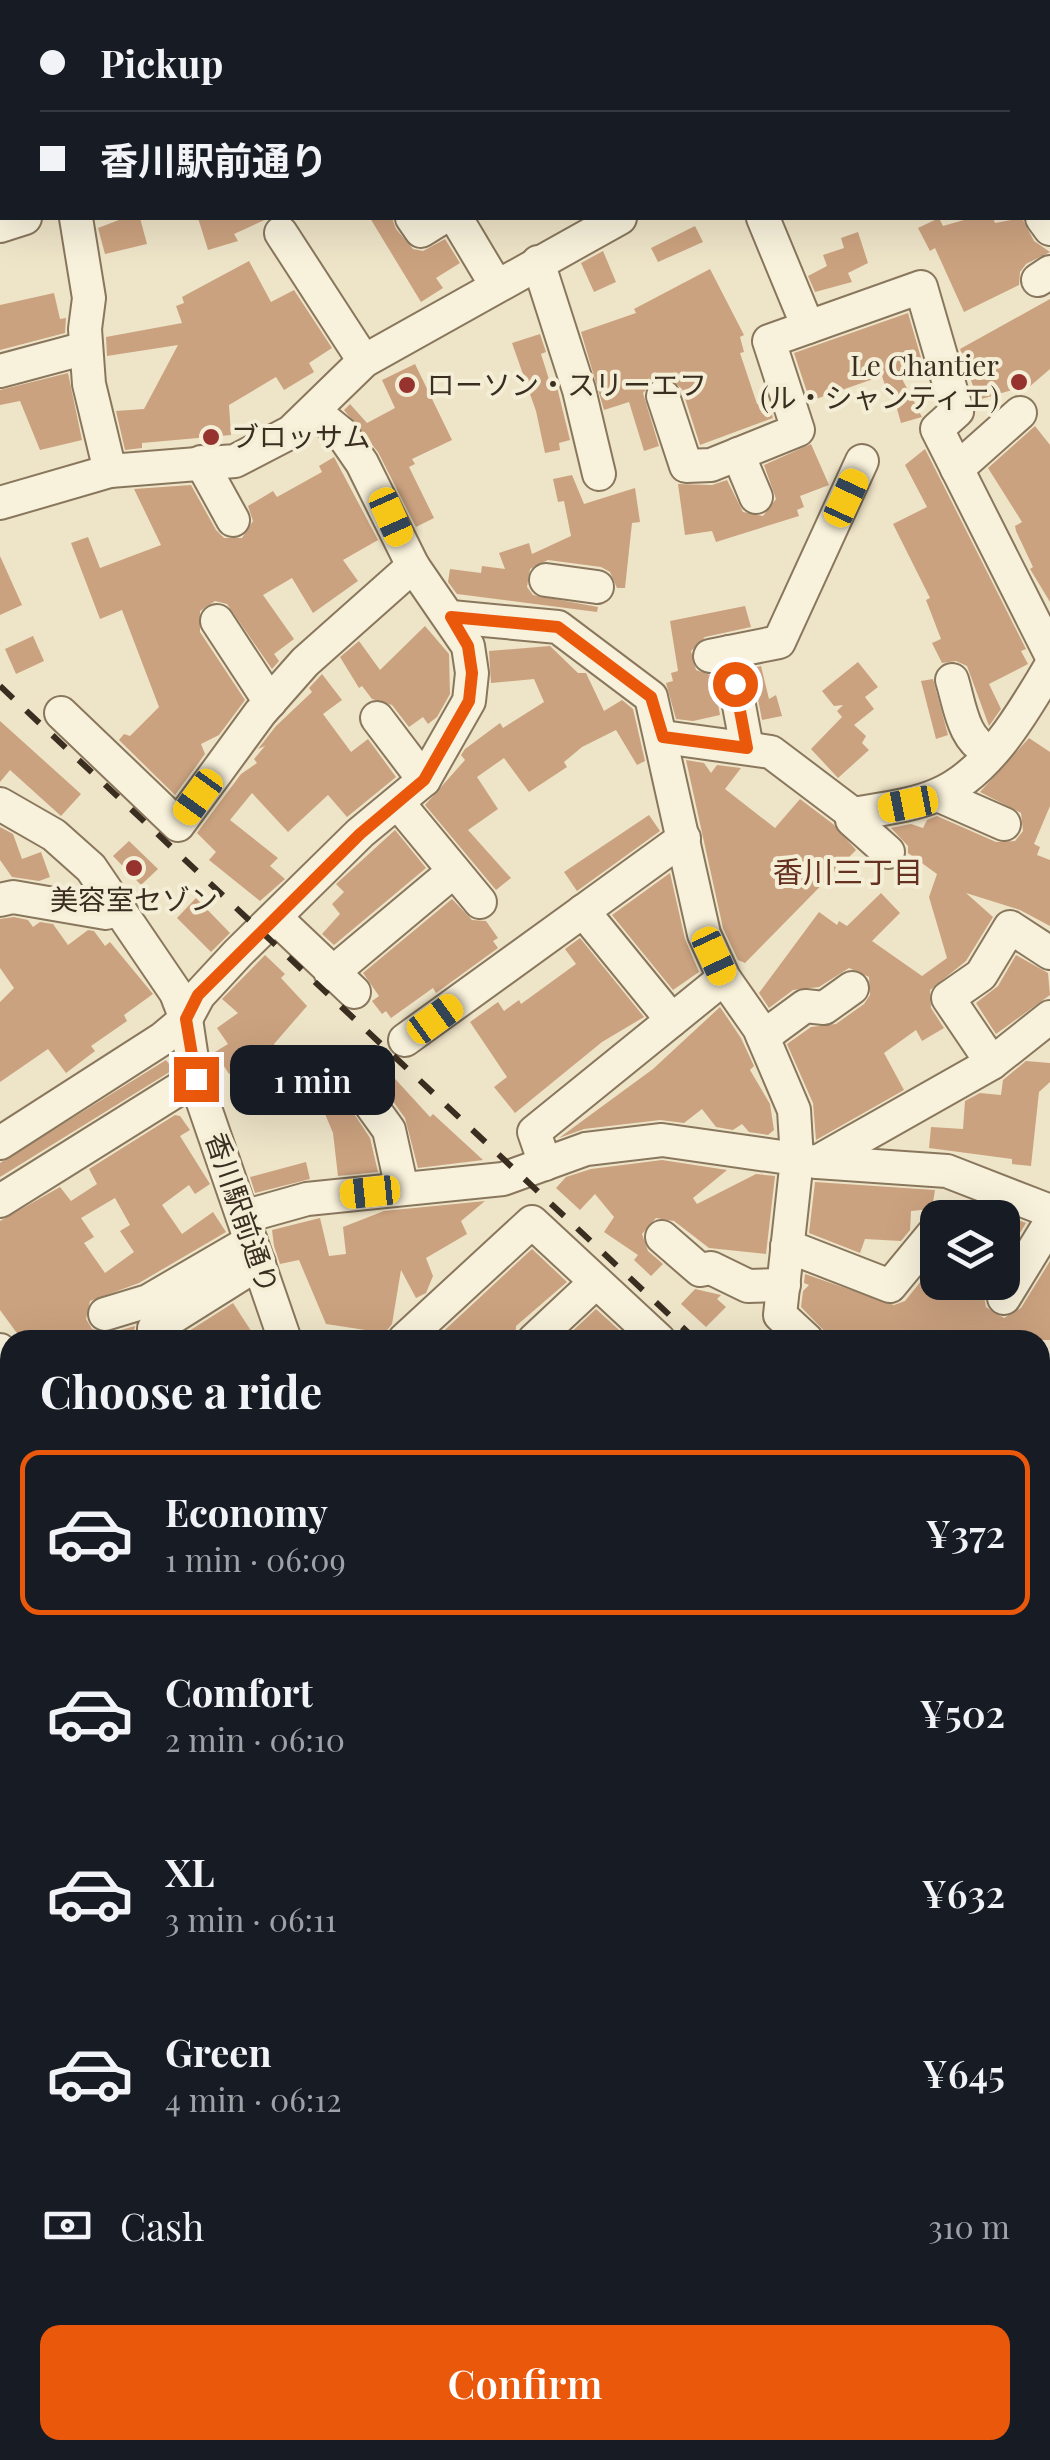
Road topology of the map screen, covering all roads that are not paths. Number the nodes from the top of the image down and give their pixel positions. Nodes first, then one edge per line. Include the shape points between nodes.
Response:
1 (76, 220) edge
2 (413, 220) edge
3 (439, 220) edge
4 (457, 220) edge
5 (616, 220) edge
6 (764, 220) edge
7 (281, 233) dead end
8 (538, 262) junction
9 (496, 285) junction
10 (808, 327) junction
11 (86, 348) junction
12 (364, 361) junction
13 (0, 370) edge
14 (663, 396) dead end
15 (315, 412) junction
16 (1020, 413) dead end
17 (738, 454) junction
18 (862, 461) dead end
19 (201, 462) junction
20 (957, 469) junction
21 (110, 471) junction
22 (599, 474) dead end
23 (756, 497) dead end
24 (0, 503) edge
25 (232, 520) dead end
26 (413, 566) junction
27 (570, 583) dead end
28 (451, 617) junction
29 (217, 621) dead end
30 (558, 627) junction
31 (1050, 653) edge
32 (1050, 668) edge
33 (952, 680) dead end
34 (270, 702) junction
35 (61, 713) dead end
36 (377, 718) dead end
37 (663, 737) junction
38 (747, 748) junction
39 (992, 752) junction
40 (424, 780) junction
41 (938, 795) junction
42 (398, 803) junction
43 (0, 804) edge
44 (853, 814) junction
45 (1004, 824) dead end
46 (684, 838) junction
47 (888, 852) dead end
48 (454, 871) junction
49 (0, 900) edge
50 (480, 902) dead end
51 (119, 905) junction
52 (584, 912) junction
53 (276, 918) junction
54 (1050, 953) edge
55 (724, 978) junction
56 (852, 988) dead end
57 (1050, 1016) edge
58 (186, 1019) junction
59 (672, 1020) junction
60 (763, 1037) junction
61 (405, 1040) dead end
62 (992, 1064) junction
63 (196, 1079) junction
64 (363, 1094) dead end
65 (0, 1143) edge
66 (807, 1160) junction
67 (546, 1164) junction
68 (947, 1170) junction
69 (402, 1189) junction
70 (943, 1200) edge
71 (0, 1202) edge
72 (1050, 1211) edge
73 (1050, 1223) edge
74 (662, 1237) dead end
75 (251, 1241) junction
76 (787, 1246) junction
77 (920, 1250) edge
78 (1020, 1272) edge
79 (596, 1282) junction
80 (784, 1286) junction
81 (105, 1314) dead end
82 (154, 1330) edge
83 (282, 1330) edge
84 (415, 1330) edge
85 (545, 1330) edge
86 (648, 1330) edge
87 (796, 1330) edge

1 - 11 street via 89,298
2 - 3 street via 422,232
4 - 9 street
5 - 8 street
6 - 10 street
7 - 12 street
8 - 9 street
8 - 22 street
9 - 12 street
10 - 17 street via 768,341 798,430
10 - 20 street via 922,287 957,411 937,428
11 - 13 street
11 - 21 street
12 - 15 street
14 - 17 street via 686,466
15 - 19 street via 235,462
15 - 26 street via 362,463
16 - 20 street
17 - 23 street
18 - 38 street via 779,642 719,654
19 - 21 street
19 - 25 street
20 - 31 street
21 - 24 street
26 - 28 street
26 - 34 street
27 - 30 street
28 - 30 street
28 - 40 street via 468,646 469,701
29 - 34 street
30 - 37 street via 651,697
32 - 39 street
33 - 39 street via 970,737
34 - 35 street via 178,824
36 - 40 street
37 - 38 street
37 - 46 street
38 - 44 street via 782,756
39 - 41 street
40 - 42 street
41 - 44 street
41 - 45 street
42 - 48 street
42 - 53 street
43 - 51 street, 香川駅前通り via 74,851
44 - 47 street
46 - 52 street
46 - 55 street via 700,922
48 - 50 street
48 - 53 street via 343,983
49 - 51 street via 106,913
51 - 58 street, 香川駅前通り
52 - 59 street
52 - 61 street
53 - 58 street via 198,995
54 - 62 street via 1010,926 981,975 948,998
55 - 59 street
55 - 60 street
56 - 60 street via 824,1008 805,1006
57 - 62 street
58 - 63 street, 香川駅前通り
58 - 65 street
59 - 67 street via 534,1132
60 - 66 street
62 - 66 street
63 - 71 street
63 - 75 street, 香川駅前通り
64 - 69 street via 389,1130
66 - 67 street via 662,1140 619,1142
66 - 68 street
66 - 76 street
67 - 69 street via 504,1179
68 - 70 street
68 - 72 street
69 - 75 street via 306,1199
73 - 78 street
74 - 80 street via 700,1270 711,1268 748,1286
75 - 81 street via 148,1300
75 - 82 street
75 - 83 street, 香川駅前通り
76 - 77 street via 890,1286
76 - 80 street
79 - 84 street via 532,1222
79 - 85 street
79 - 86 street
80 - 87 street via 780,1315

